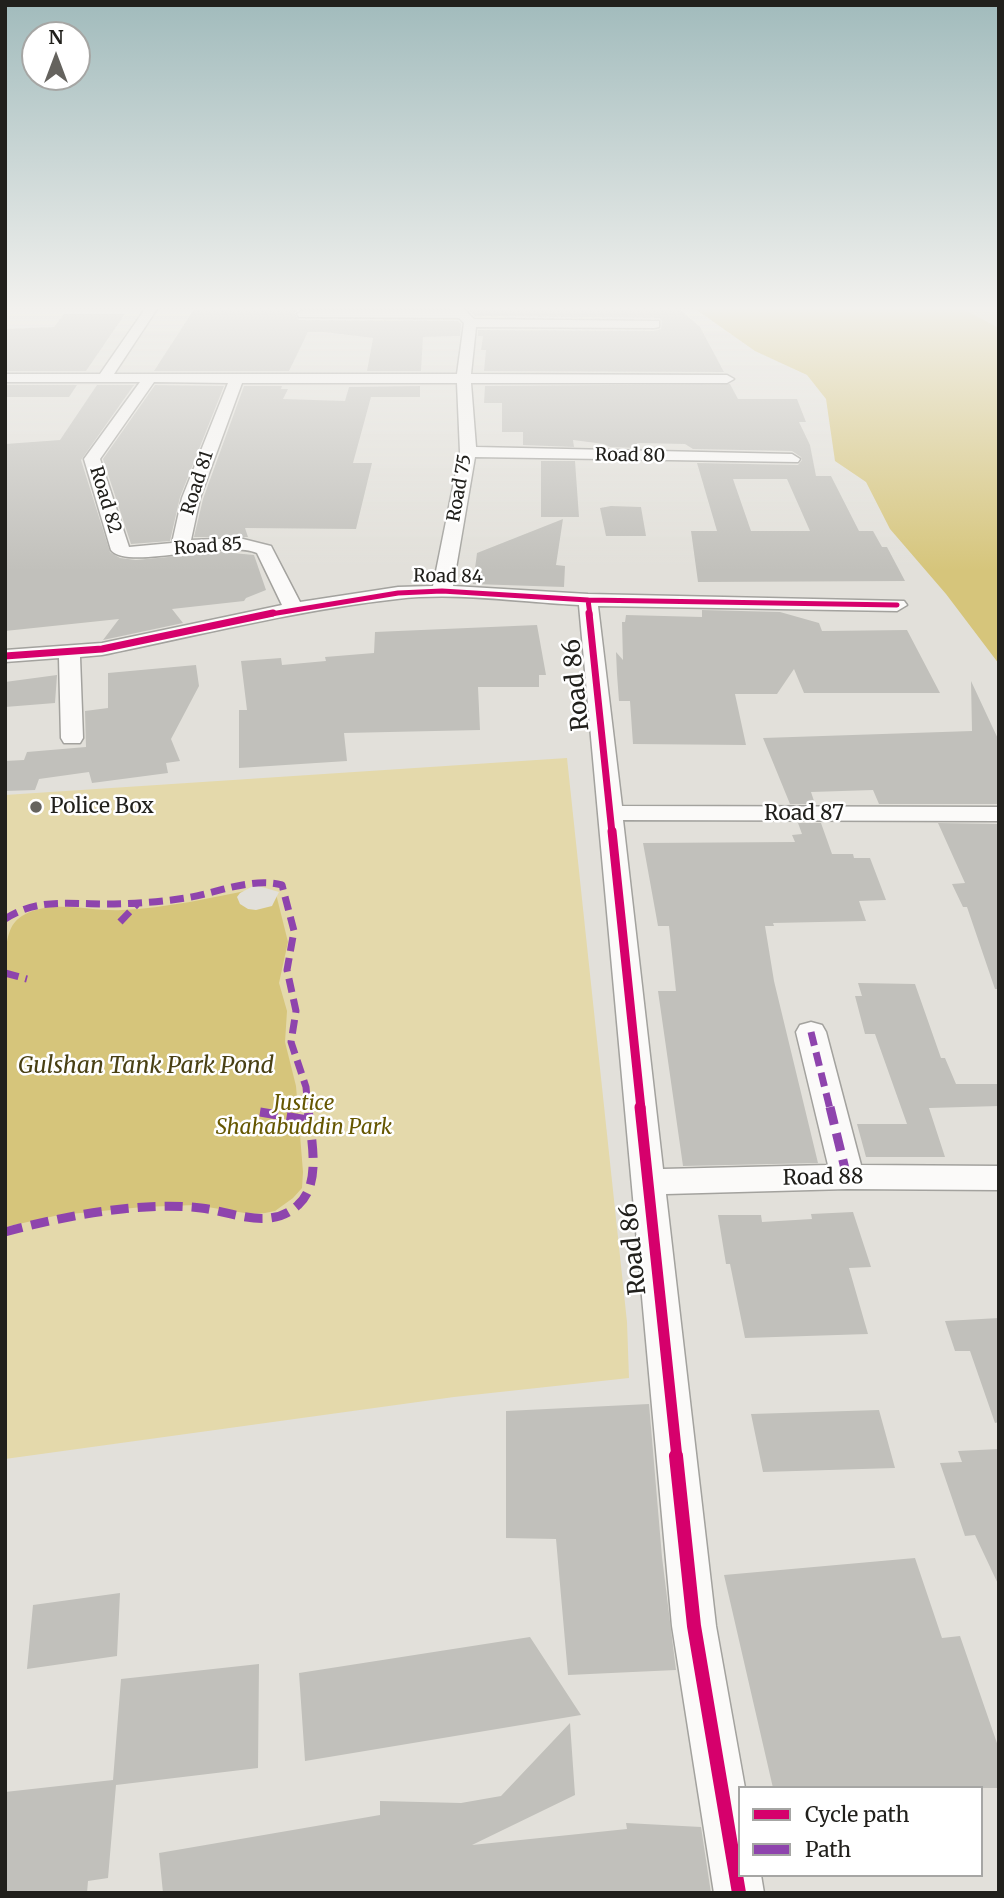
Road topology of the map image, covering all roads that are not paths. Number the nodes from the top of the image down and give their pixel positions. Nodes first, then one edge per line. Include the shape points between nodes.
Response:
1 (138, 395) edge
2 (230, 395) edge
3 (465, 395) edge
4 (468, 452) junction
5 (792, 459) dead end
6 (180, 548) junction
7 (126, 553) joint
8 (442, 591) junction
9 (588, 600) junction
10 (897, 605) dead end
11 (294, 609) junction
12 (69, 653) junction
13 (5, 656) edge
14 (72, 737) dead end
15 (610, 813) junction
16 (999, 814) edge
17 (811, 1032) dead end
18 (848, 1177) junction
19 (999, 1178) edge
20 (647, 1182) junction
21 (738, 1893) edge

1 - 7 street, Road 82 via 92,459 120,550
2 - 6 street, Road 81 via 191,498
3 - 4 street, Road 75
4 - 5 street, Road 80
4 - 8 street, Road 75
6 - 7 street, Road 85
6 - 11 street, Road 85 via 257,545 265,550
8 - 9 street, Road 84
8 - 11 street, Road 84
9 - 10 street, Road 84
9 - 15 street, Road 86
11 - 12 street, Road 84
12 - 13 street, Road 84
12 - 14 street
15 - 16 street, Road 87
15 - 20 street, Road 86
17 - 18 street
18 - 19 street, Road 88
18 - 20 street, Road 88
20 - 21 street, Road 86 via 694,1626

